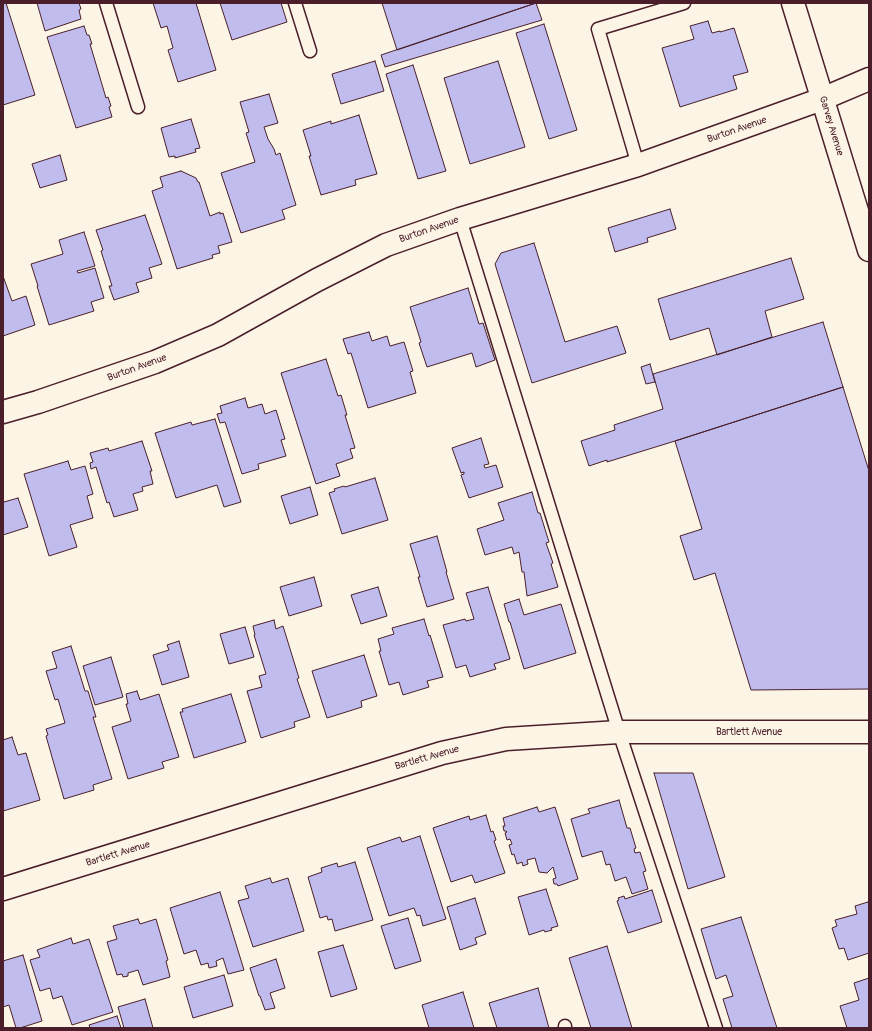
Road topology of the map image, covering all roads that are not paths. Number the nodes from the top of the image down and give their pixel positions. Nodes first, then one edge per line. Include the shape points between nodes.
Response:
1 (106, 3) edge
2 (295, 3) edge
3 (684, 3) edge
4 (793, 3) edge
5 (310, 51) dead end
6 (869, 79) edge
7 (822, 99) junction
8 (138, 107) dead end
9 (638, 165) junction
10 (460, 219) junction
11 (869, 250) edge
12 (3, 412) edge
13 (618, 732) junction
14 (869, 732) edge
15 (3, 889) edge
16 (716, 1028) edge

1 - 8 lane
2 - 5 lane
3 - 9 lane via 598,29
4 - 7 street, Garvey Avenue
6 - 7 street, Burton Avenue
7 - 9 street, Burton Avenue
7 - 11 street, Garvey Avenue
9 - 10 street, Burton Avenue
10 - 12 street, Burton Avenue via 386,245 218,335 155,362
10 - 13 lane
13 - 14 street, Bartlett Avenue
13 - 15 street, Bartlett Avenue via 506,739 442,753
13 - 16 lane

